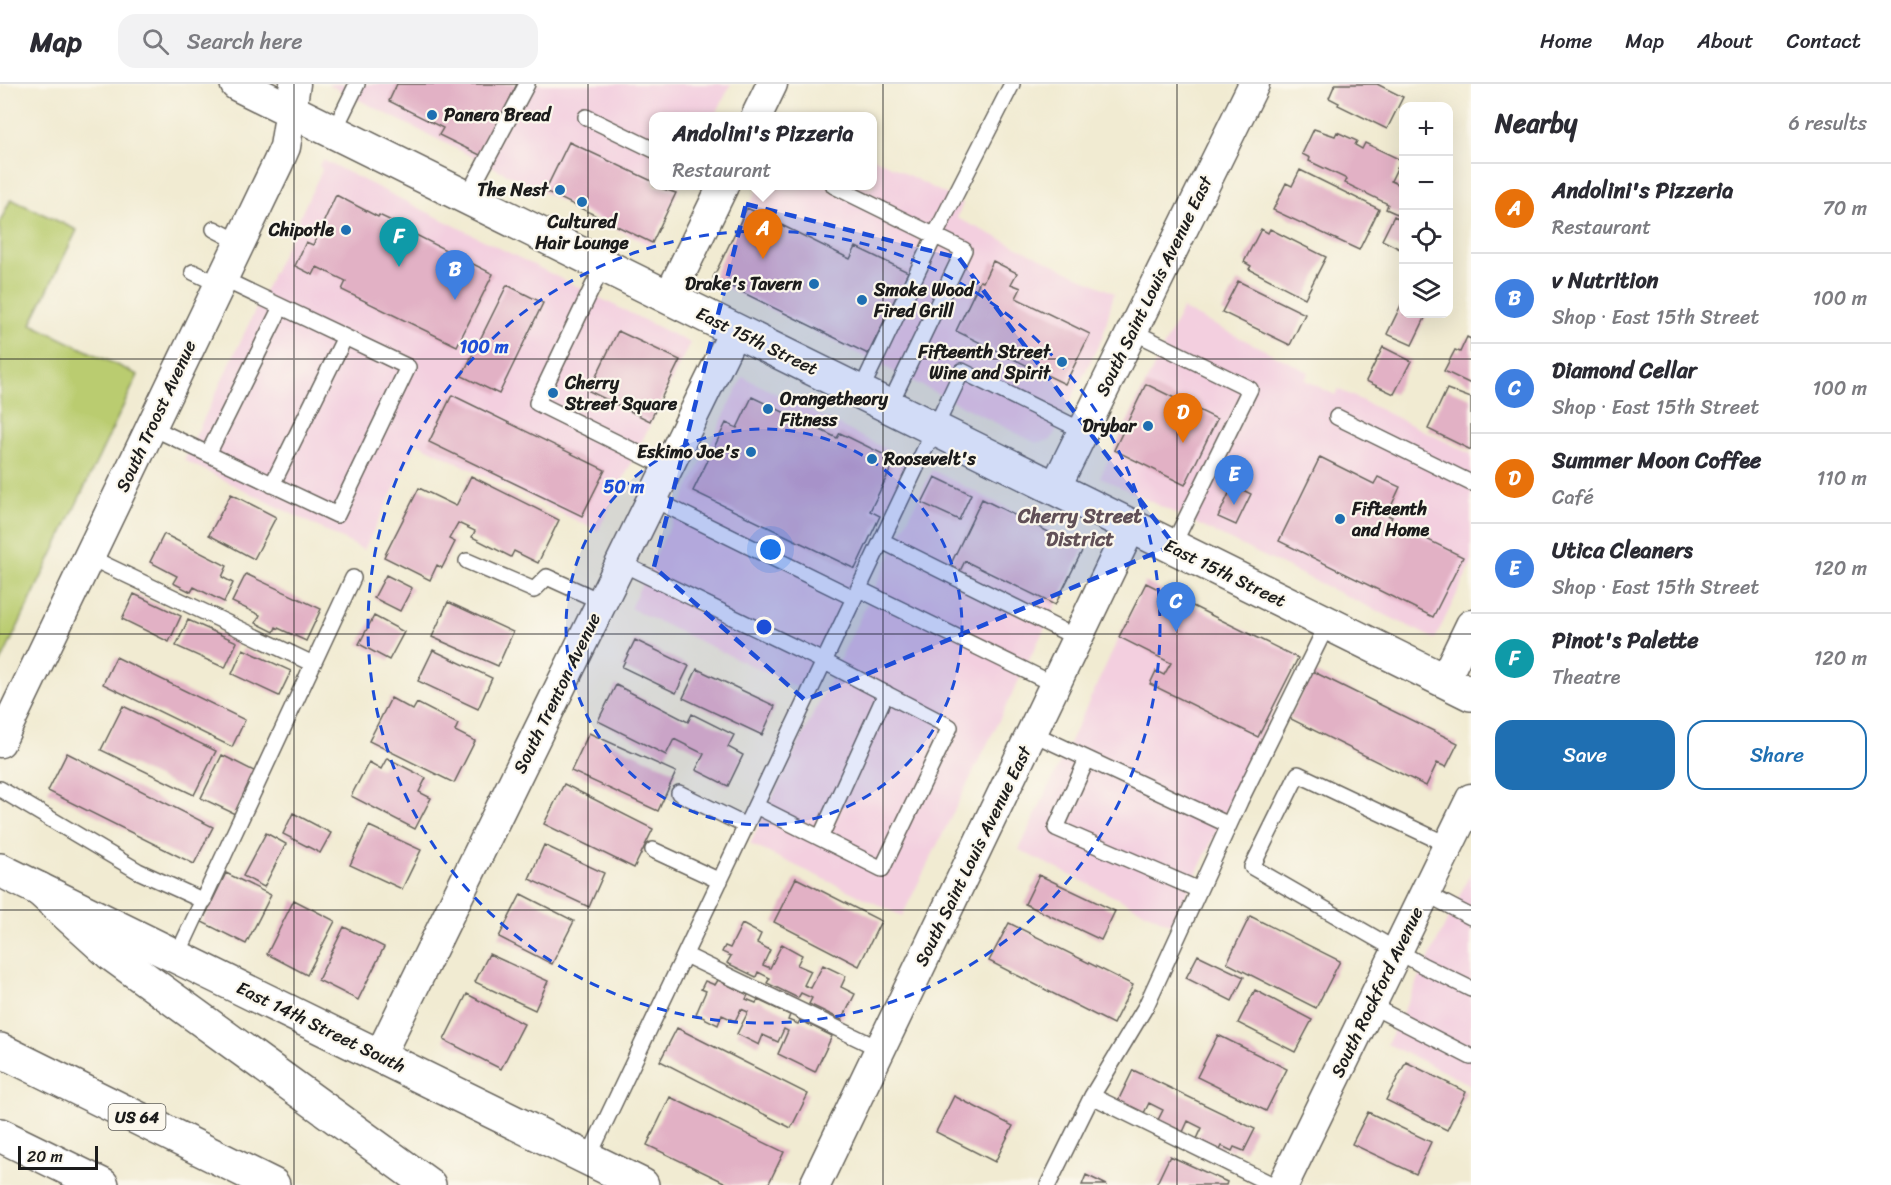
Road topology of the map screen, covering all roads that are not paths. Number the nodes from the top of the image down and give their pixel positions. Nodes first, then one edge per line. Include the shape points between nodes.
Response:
1 (237, 84) edge
2 (357, 84) edge
3 (527, 84) edge
4 (772, 84) edge
5 (1012, 84) edge
6 (1254, 84) edge
7 (293, 97) edge
8 (758, 112) edge
9 (586, 117) dead end
10 (334, 131) junction
11 (649, 148) edge
12 (721, 190) edge
13 (842, 190) edge
14 (467, 197) junction
15 (935, 235) junction
16 (603, 265) junction
17 (211, 278) junction
18 (669, 297) junction
19 (282, 307) junction
20 (735, 330) junction
21 (1132, 331) junction
22 (345, 337) junction
23 (860, 392) junction
24 (889, 406) junction
25 (1337, 417) dead end
26 (152, 427) junction
27 (933, 428) junction
28 (1083, 431) junction
29 (208, 454) junction
30 (668, 468) junction
31 (1471, 483) edge
32 (272, 484) junction
33 (1055, 488) junction
34 (653, 499) junction
35 (1131, 526) junction
36 (882, 541) junction
37 (1172, 547) junction
38 (89, 557) junction
39 (467, 561) dead end
40 (621, 563) junction
41 (353, 578) dead end
42 (857, 594) junction
43 (602, 602) junction
44 (1328, 623) junction
45 (1471, 625) edge
46 (1077, 638) junction
47 (825, 662) junction
48 (313, 664) junction
49 (1055, 685) junction
50 (1457, 687) edge
51 (886, 693) junction
52 (1032, 733) junction
53 (0, 742) edge
54 (1087, 759) junction
55 (0, 789) edge
56 (679, 793) dead end
57 (1471, 799) edge
58 (756, 806) junction
59 (1229, 825) junction
60 (746, 826) junction
61 (820, 838) junction
62 (1448, 845) junction
63 (653, 850) dead end
64 (0, 870) edge
65 (720, 881) junction
66 (39, 889) junction
67 (1198, 890) junction
68 (1425, 893) junction
69 (204, 901) junction
70 (1471, 917) edge
71 (1397, 949) junction
72 (685, 955) junction
73 (177, 956) junction
74 (1471, 989) edge
75 (1370, 1005) junction
76 (880, 1048) junction
77 (0, 1050) edge
78 (380, 1056) junction
79 (1471, 1057) edge
80 (1092, 1096) junction
81 (0, 1135) edge
82 (588, 1158) junction
83 (102, 1185) edge
84 (273, 1185) edge
85 (429, 1185) edge
86 (642, 1185) edge
87 (815, 1185) edge
88 (1048, 1185) edge
89 (1274, 1185) edge
90 (1282, 1185) edge

1 - 7 main road, East 15th Street
2 - 10 lane
3 - 14 lane
4 - 8 street
5 - 15 lane
6 - 21 street, South Saint Louis Avenue East
7 - 10 main road, East 15th Street
7 - 17 street, South Troost Avenue via 285,147 227,236
9 - 11 lane
10 - 14 main road, East 15th Street
12 - 18 street
13 - 15 lane
14 - 16 main road, East 15th Street
15 - 23 lane
15 - 24 lane via 964,250
16 - 18 main road, East 15th Street
16 - 30 lane via 537,403
17 - 19 lane
17 - 26 street, South Troost Avenue
18 - 20 main road, East 15th Street
19 - 22 lane
19 - 29 lane
20 - 23 main road, East 15th Street
20 - 30 street, South Trenton Avenue
21 - 28 street, South Saint Louis Avenue East
21 - 37 lane via 1250,389
22 - 32 lane
22 - 32 lane via 408,367 337,515
23 - 24 main road, East 15th Street
24 - 27 main road, East 15th Street
25 - 31 lane
26 - 29 lane
26 - 38 street, South Troost Avenue
27 - 28 lane via 962,371
27 - 33 main road, East 15th Street
27 - 36 lane
28 - 33 street, South Saint Louis Avenue East
29 - 32 lane
30 - 34 street, South Trenton Avenue
33 - 35 main road, East 15th Street
34 - 40 street, South Trenton Avenue
34 - 42 lane
35 - 37 main road, East 15th Street
35 - 46 street, South Saint Louis Avenue East
36 - 42 lane
36 - 46 lane
37 - 44 main road, East 15th Street
38 - 48 lane
38 - 53 street, South Troost Avenue
39 - 43 lane via 534,590 547,577
40 - 43 street, South Trenton Avenue
40 - 47 lane
41 - 48 lane
42 - 47 lane
42 - 49 lane
43 - 78 street, South Trenton Avenue
44 - 50 main road, East 15th Street
44 - 59 lane
45 - 50 street
46 - 49 street, South Saint Louis Avenue East
47 - 51 lane
47 - 58 lane
48 - 69 lane
49 - 52 street, South Saint Louis Avenue East
51 - 61 lane
51 - 61 lane via 950,727 882,869
52 - 54 lane
52 - 76 street, South Saint Louis Avenue East
54 - 59 lane
54 - 67 lane via 1056,828
55 - 69 lane via 138,871
56 - 60 lane
57 - 62 street, South Rockford Avenue
58 - 60 lane
58 - 61 lane
59 - 67 lane
60 - 65 lane
62 - 68 street, South Rockford Avenue
62 - 71 lane via 1298,774 1287,794 1252,867
63 - 65 lane
64 - 66 main road, East 14th Street South
65 - 72 lane
66 - 73 main road, East 14th Street South
66 - 85 main road via 111,954
67 - 80 lane via 1146,1006
68 - 70 lane
68 - 71 street, South Rockford Avenue
69 - 73 lane
71 - 74 lane
71 - 75 street, South Rockford Avenue
72 - 76 lane
72 - 82 lane
73 - 78 main road, East 14th Street South
75 - 79 lane
75 - 90 street, South Rockford Avenue
76 - 87 street, South Saint Louis Avenue East
77 - 84 main road, US 64
78 - 82 main road, East 14th Street South
80 - 88 lane
80 - 89 lane
81 - 83 main road
82 - 86 main road, East 14th Street South

